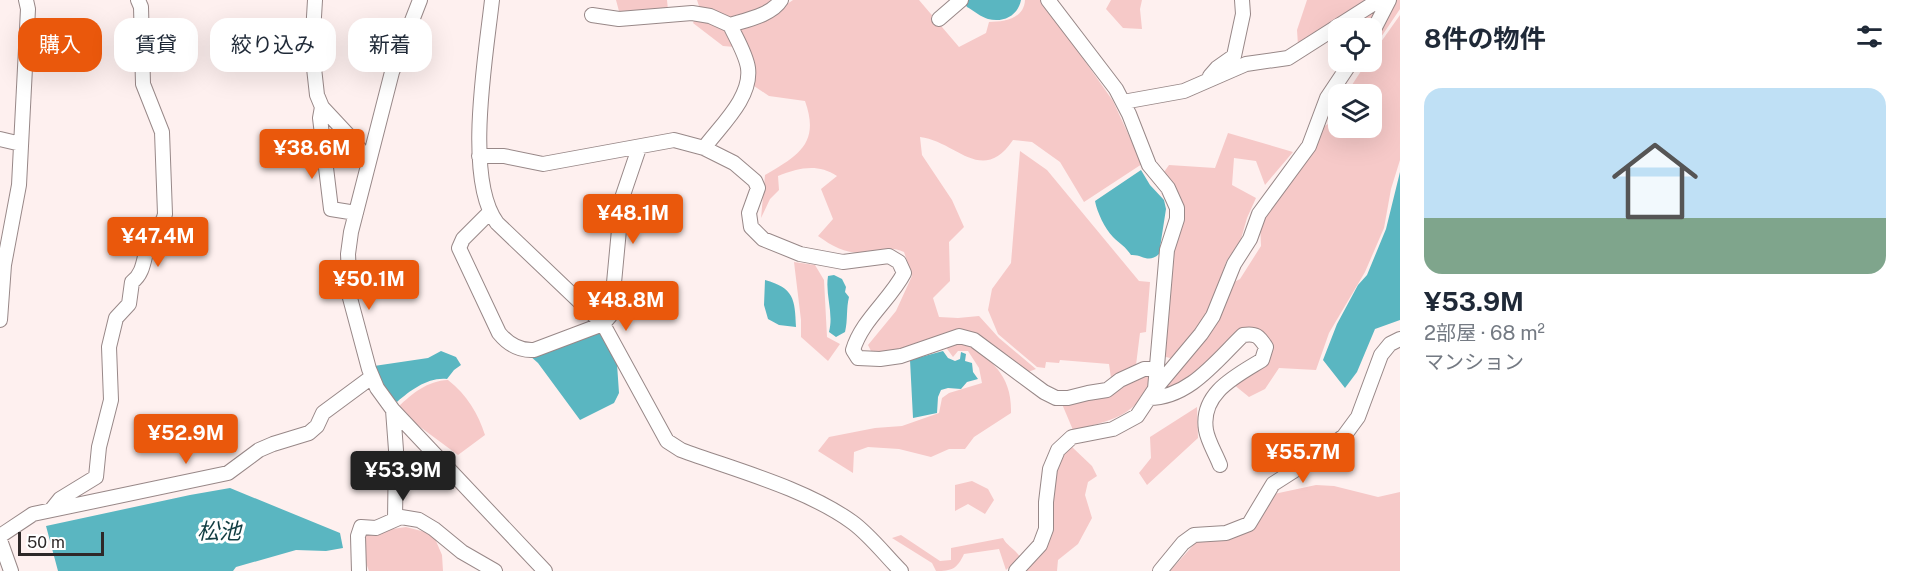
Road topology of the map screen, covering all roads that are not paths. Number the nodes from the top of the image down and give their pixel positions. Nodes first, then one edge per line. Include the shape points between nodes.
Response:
1 (26, 0) edge
2 (138, 0) edge
3 (315, 0) edge
4 (420, 0) edge
5 (492, 0) edge
6 (961, 0) edge
7 (1048, 0) edge
8 (1242, 0) edge
9 (1379, 0) edge
10 (1389, 0) edge
11 (779, 1) edge
12 (592, 15) dead end
13 (1380, 18) edge
14 (939, 19) dead end
15 (730, 25) junction
16 (1344, 72) edge
17 (1205, 82) junction
18 (1123, 102) junction
19 (322, 107) junction
20 (0, 139) edge
21 (21, 144) junction
22 (639, 148) junction
23 (704, 148) junction
24 (479, 156) junction
25 (369, 161) junction
26 (356, 213) junction
27 (489, 213) junction
28 (0, 320) edge
29 (603, 324) junction
30 (1400, 339) edge
31 (1157, 369) junction
32 (369, 379) dead end
33 (1152, 394) junction
34 (393, 410) junction
35 (1220, 465) dead end
36 (52, 509) junction
37 (395, 519) junction
38 (0, 538) edge
39 (11, 571) edge
40 (359, 571) edge
41 (495, 571) edge
42 (545, 571) edge
43 (901, 571) edge
44 (1017, 571) edge
45 (1160, 571) edge

1 - 21 street
2 - 36 street via 144,84 162,132 163,222 151,238 139,277 132,282 129,304 116,318 109,347 111,400 96,477 60,499
3 - 19 street via 313,68
4 - 25 street via 392,72
5 - 24 street via 482,83
6 - 14 street
7 - 18 street
8 - 17 street via 1234,56
9 - 17 street via 1288,58 1246,64
10 - 13 street
11 - 15 street via 764,14
12 - 15 street via 620,20 692,13
15 - 23 street via 748,68 747,87
16 - 33 street via 1327,98 1309,146 1259,214 1213,316
17 - 18 street via 1184,91
18 - 31 street via 1149,165 1168,188 1177,208 1167,250
19 - 25 street
19 - 26 street via 320,118 332,209
20 - 21 street
21 - 28 street
22 - 23 street via 674,141
22 - 24 street via 543,164 504,156
22 - 29 street via 621,198 612,304 610,316
23 - 31 street via 734,163 755,181 758,188 749,213 751,227 763,239 800,254 843,262 890,256 899,262 904,273 898,285 857,336 853,350 858,358 901,356 959,336 974,340 1056,398 1107,390 1144,369
24 - 27 street via 481,186
25 - 26 street
26 - 34 street via 348,254 350,298 369,369
27 - 29 street
27 - 29 street via 459,248 499,333 507,342 534,350
29 - 43 street via 668,441 681,450 829,507 854,524
30 - 45 street via 1381,356 1358,417 1344,436 1273,484 1249,524 1226,533 1194,535
31 - 33 street
32 - 36 street via 323,413 309,433 260,450 228,473
33 - 35 street via 1173,395 1193,383 1243,335 1260,337 1266,347 1262,360 1230,380 1208,405 1206,431
33 - 44 street via 1137,416 1113,429 1072,437 1059,450 1050,469 1046,529 1040,544
34 - 37 street
34 - 42 street
36 - 38 street via 33,514
37 - 40 street via 376,528 361,527
37 - 41 street via 419,520
38 - 39 street

